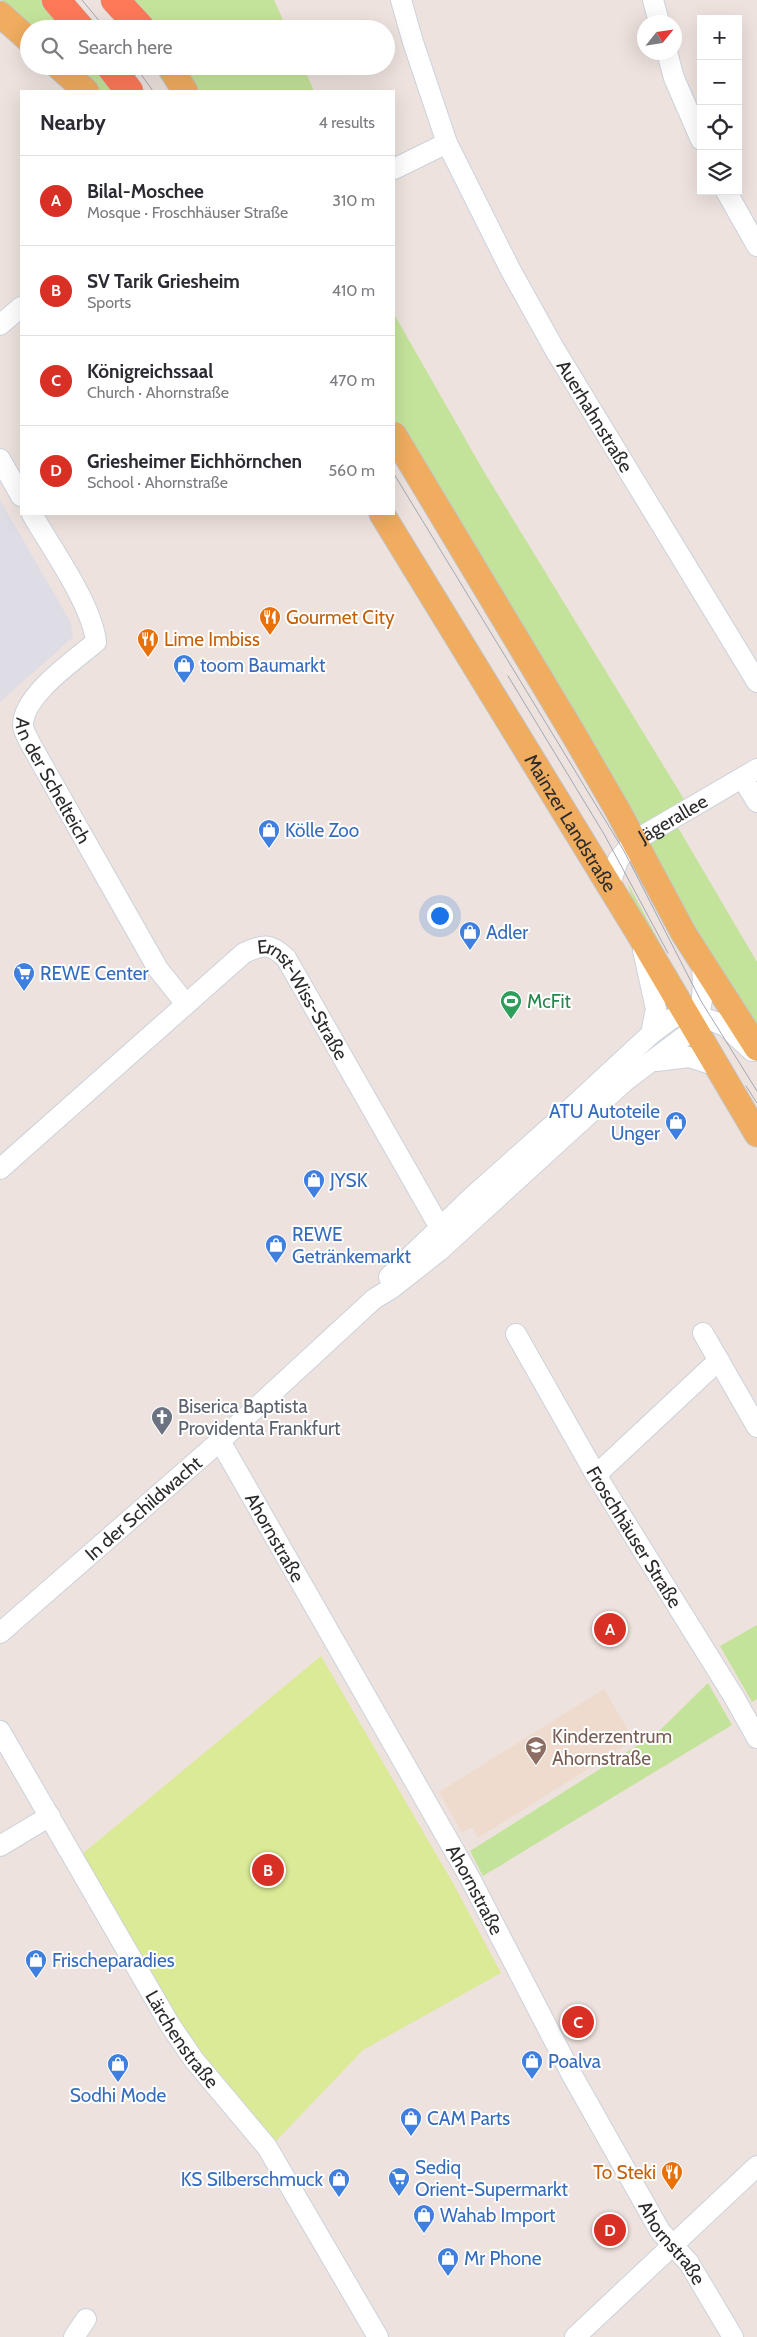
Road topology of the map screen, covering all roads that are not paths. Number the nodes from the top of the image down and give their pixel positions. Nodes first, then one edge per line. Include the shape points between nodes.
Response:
1 (56, 0) edge
2 (115, 0) edge
3 (119, 0) edge
4 (401, 0) edge
5 (653, 0) edge
6 (0, 14) edge
7 (657, 15) edge
8 (73, 20) edge
9 (134, 20) edge
10 (135, 20) edge
11 (20, 32) edge
12 (669, 60) edge
13 (68, 75) edge
14 (117, 75) edge
15 (175, 75) edge
16 (85, 90) edge
17 (128, 90) edge
18 (184, 90) edge
19 (697, 131) edge
20 (447, 143) junction
21 (395, 169) edge
22 (728, 195) edge
23 (757, 246) edge
24 (20, 308) edge
25 (0, 325) edge
26 (395, 437) edge
27 (0, 459) edge
28 (20, 494) edge
29 (33, 515) edge
30 (383, 515) edge
31 (757, 682) edge
32 (750, 774) edge
33 (757, 802) edge
34 (634, 841) junction
35 (609, 887) junction
36 (639, 934) junction
37 (702, 964) junction
38 (186, 1004) junction
39 (693, 1019) junction
40 (651, 1034) junction
41 (757, 1048) edge
42 (757, 1056) edge
43 (649, 1062) junction
44 (717, 1066) junction
45 (757, 1134) edge
46 (0, 1169) edge
47 (469, 1199) junction
48 (429, 1205) junction
49 (441, 1226) junction
50 (466, 1226) junction
51 (374, 1299) junction
52 (703, 1333) dead end
53 (516, 1334) dead end
54 (719, 1360) junction
55 (757, 1427) edge
56 (220, 1441) junction
57 (596, 1475) junction
58 (0, 1633) edge
59 (0, 1731) edge
60 (757, 1738) edge
61 (50, 1816) junction
62 (0, 1846) edge
63 (757, 2166) edge
64 (673, 2246) junction
65 (86, 2319) dead end
66 (74, 2337) edge
67 (378, 2337) edge
68 (574, 2337) edge
69 (733, 2337) edge

1 - 8 highway
2 - 9 highway
3 - 10 main road
4 - 20 street, Auerhahnstraße
5 - 7 street
6 - 11 main road
12 - 19 street
13 - 16 main road
14 - 17 highway
15 - 18 main road
20 - 21 street
20 - 31 street, Auerhahnstraße via 552,345
22 - 23 street
24 - 25 street
26 - 34 main road
27 - 28 street
29 - 38 street, An der Schelteich via 86,606 96,642 36,694 23,726 158,969
30 - 35 main road, Mainzer Landstraße
32 - 33 street
32 - 34 street, Jägerallee
34 - 35 street, Jägerallee via 618,860
34 - 37 main road
35 - 36 main road, Mainzer Landstraße
36 - 39 main road, Mainzer Landstraße
36 - 40 street via 656,1009
37 - 39 street via 704,985
37 - 41 main road
38 - 46 street, Ernst-Wiss-Straße
38 - 48 street, Ernst-Wiss-Straße via 244,953 260,946 279,951
39 - 40 street, In der Schildwacht via 678,1016
39 - 42 street via 725,1026
39 - 43 street, In der Schildwacht via 683,1039
39 - 44 main road, Mainzer Landstraße
40 - 47 street, In der Schildwacht
43 - 44 street via 689,1057
43 - 50 street, In der Schildwacht
44 - 45 main road, Mainzer Landstraße
47 - 48 street, In der Schildwacht via 448,1207
47 - 49 street, In der Schildwacht
48 - 49 street, Ernst-Wiss-Straße
49 - 50 street via 452,1229
49 - 51 street, In der Schildwacht via 392,1272
50 - 51 street, In der Schildwacht via 439,1251
51 - 56 street, In der Schildwacht
52 - 54 street
53 - 57 street, Froschhäuser Straße
54 - 55 street
54 - 57 street
56 - 58 street, In der Schildwacht
56 - 64 street, Ahornstraße via 470,1880 572,2075 660,2231
57 - 60 street, Froschhäuser Straße
59 - 61 street, Lärchenstraße
61 - 62 street
61 - 67 street, Lärchenstraße via 170,2026 194,2060 267,2147
63 - 64 street
64 - 68 street
64 - 69 street, Ahornstraße via 690,2263
65 - 66 street

